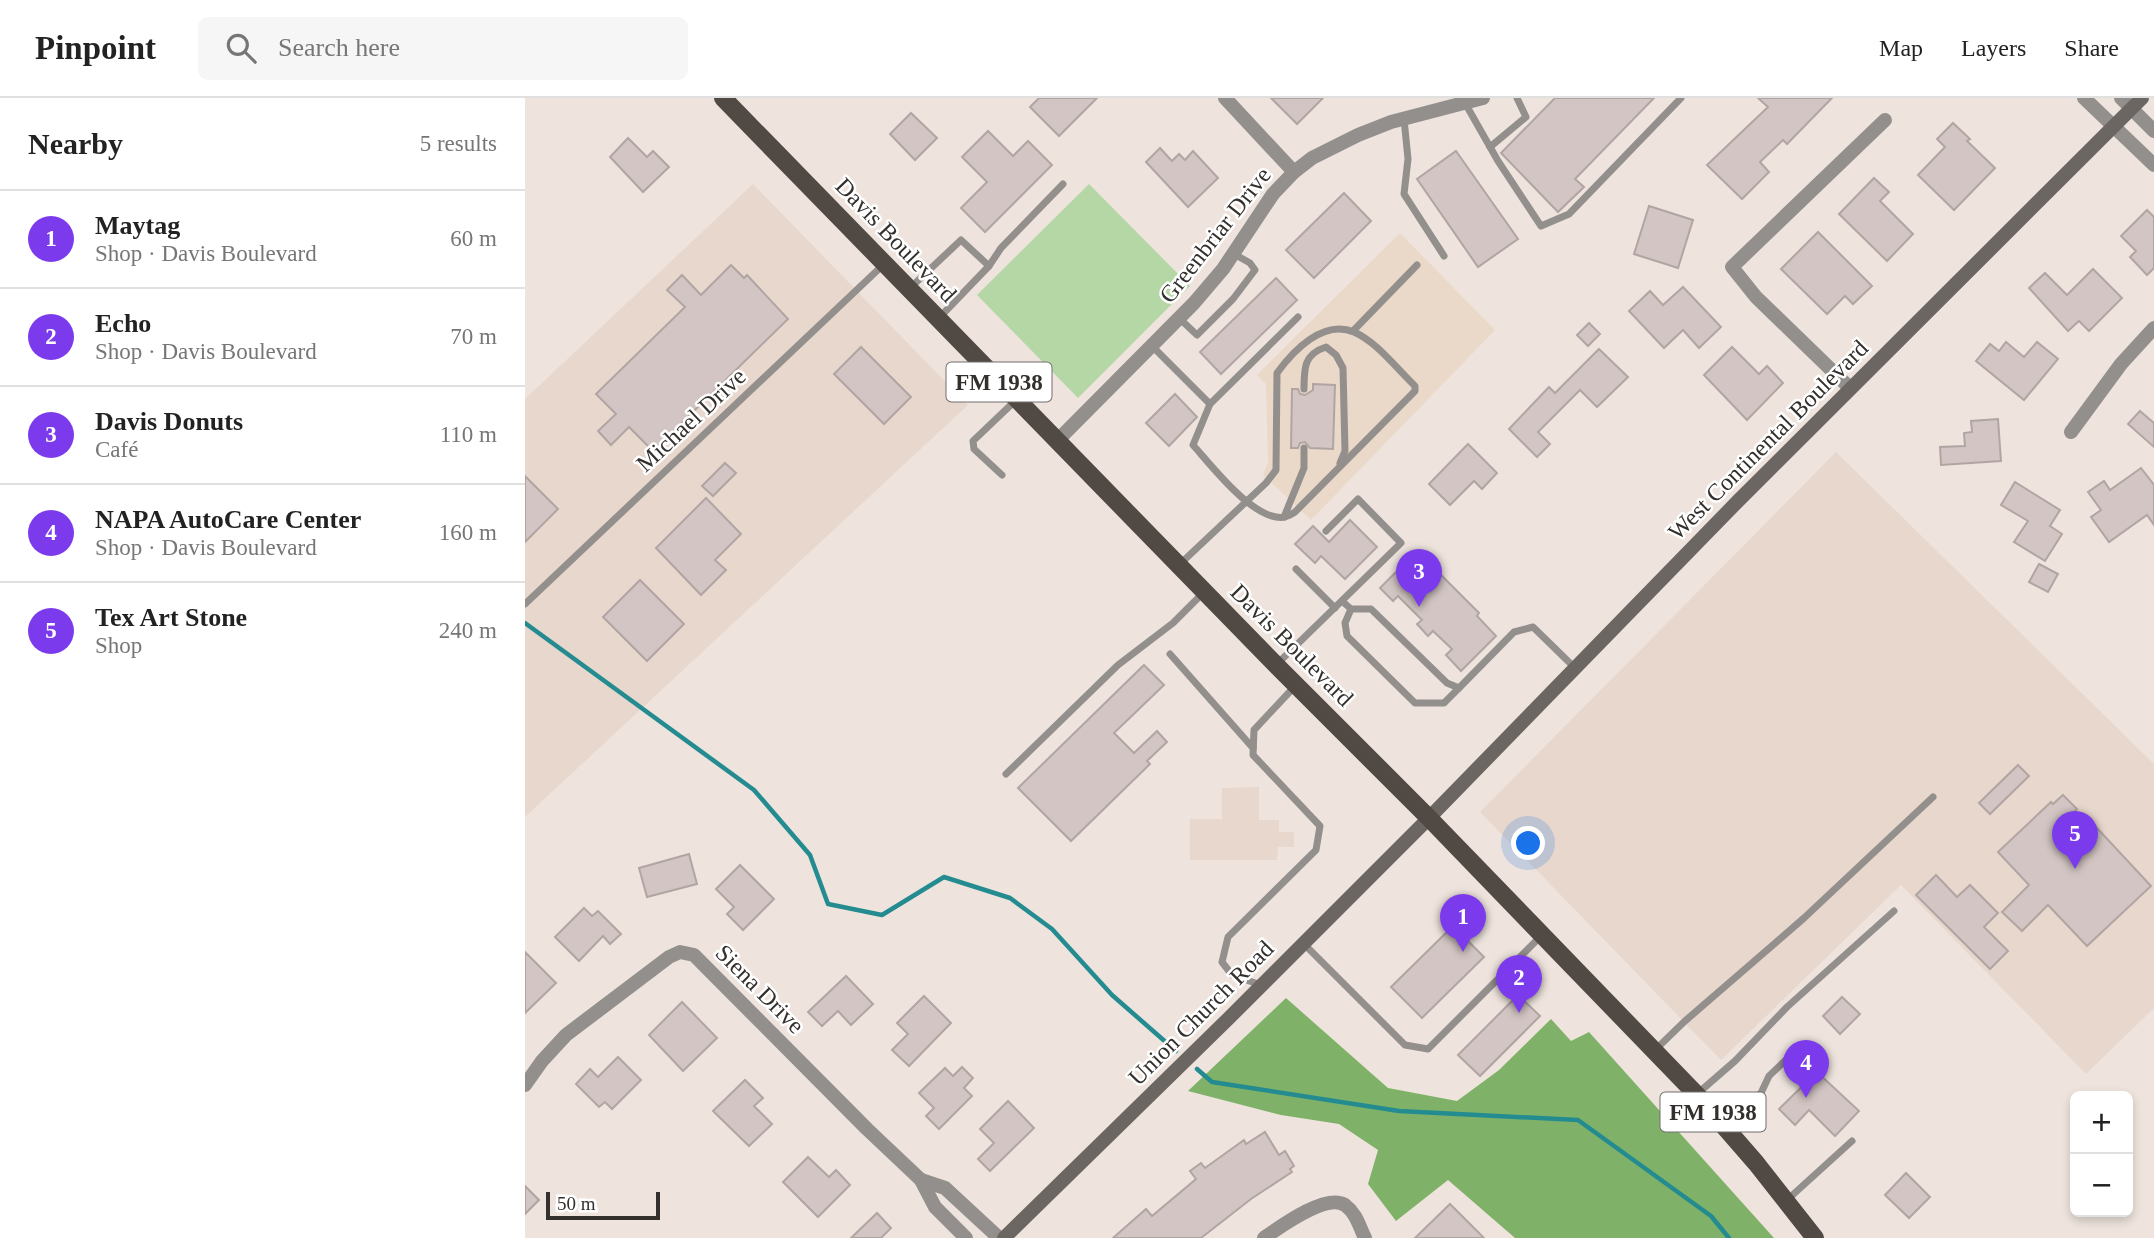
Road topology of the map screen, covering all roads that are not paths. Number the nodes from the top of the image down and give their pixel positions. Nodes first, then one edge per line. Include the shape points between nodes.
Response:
1 (723, 98) edge
2 (1225, 98) edge
3 (1483, 98) edge
4 (1517, 98) edge
5 (1681, 98) edge
6 (2084, 98) edge
7 (2121, 98) edge
8 (2142, 98) edge
9 (1465, 103) junction
10 (2132, 110) junction
11 (1403, 119) junction
12 (1885, 120) dead end
13 (2115, 127) junction
14 (2154, 131) edge
15 (1490, 147) junction
16 (2154, 165) edge
17 (1294, 172) junction
18 (1063, 184) dead end
19 (1233, 253) junction
20 (1444, 256) dead end
21 (884, 264) junction
22 (1417, 265) dead end
23 (989, 266) junction
24 (908, 289) junction
25 (1298, 317) dead end
26 (1179, 318) junction
27 (938, 319) junction
28 (2154, 328) edge
29 (1353, 331) junction
30 (1151, 345) junction
31 (1850, 388) junction
32 (1304, 389) dead end
33 (1017, 399) junction
34 (1210, 404) junction
35 (2071, 432) dead end
36 (1057, 441) junction
37 (1304, 448) dead end
38 (1339, 467) junction
39 (1002, 475) dead end
40 (1245, 501) junction
41 (1283, 517) junction
42 (1326, 531) dead end
43 (1179, 565) junction
44 (1296, 569) dead end
45 (1205, 591) junction
46 (1342, 601) junction
47 (525, 604) edge
48 (1335, 608) junction
49 (1351, 609) junction
50 (1170, 654) dead end
51 (1276, 665) junction
52 (1574, 667) junction
53 (1296, 685) junction
54 (1459, 688) junction
55 (1253, 748) junction
56 (1006, 774) dead end
57 (1933, 797) dead end
58 (1429, 818) junction
59 (1894, 911) dead end
60 (1543, 935) junction
61 (1303, 944) junction
62 (1262, 985) junction
63 (1654, 1050) junction
64 (1792, 1054) dead end
65 (525, 1086) edge
66 (1696, 1094) junction
67 (1722, 1123) junction
68 (1852, 1141) dead end
69 (921, 1180) junction
70 (1787, 1201) junction
71 (966, 1238) edge
72 (1002, 1238) edge
73 (1264, 1238) edge
74 (1365, 1238) edge
75 (1815, 1238) edge

1 - 21 main road, Davis Boulevard / FM 1938
2 - 17 street
3 - 9 street, Greenbriar Drive
4 - 15 lane via 1526,117
5 - 15 lane via 1570,214 1541,226
6 - 13 street
7 - 10 street
8 - 10 main road, West Continental Boulevard
9 - 11 street, Greenbriar Drive
9 - 15 lane
10 - 13 main road, West Continental Boulevard
10 - 14 street
11 - 17 street, Greenbriar Drive via 1358,135
11 - 20 lane via 1408,159 1404,194
12 - 31 street via 1732,267 1756,297
13 - 16 street
13 - 31 main road, West Continental Boulevard
17 - 19 street, Greenbriar Drive via 1273,194
18 - 23 lane
19 - 26 street, Greenbriar Drive
19 - 26 lane via 1255,270 1233,299 1197,335
21 - 24 main road, Davis Boulevard / FM 1938
21 - 47 lane, Michael Drive
22 - 29 lane
23 - 24 lane via 961,240
23 - 27 lane
24 - 27 main road, Davis Boulevard / FM 1938
25 - 34 lane
26 - 30 street, Greenbriar Drive
27 - 33 main road, Davis Boulevard / FM 1938
28 - 35 street
29 - 38 lane via 1368,340 1415,391
29 - 40 lane via 1327,332 1307,341 1277,373 1276,470
30 - 34 lane
30 - 36 street, Greenbriar Drive
31 - 52 main road, West Continental Boulevard
32 - 38 lane via 1307,358 1327,347 1343,369 1345,451
33 - 36 main road, Davis Boulevard / FM 1938
33 - 39 lane via 973,441 974,449
34 - 40 lane via 1192,445
36 - 43 main road, Davis Boulevard / FM 1938
37 - 41 lane via 1304,468
38 - 41 lane via 1295,512
40 - 41 lane
40 - 43 lane
42 - 46 lane via 1358,499 1401,542
43 - 45 main road, Davis Boulevard / FM 1938
44 - 48 lane
45 - 51 main road, Davis Boulevard / FM 1938
45 - 56 lane via 1173,623 1118,665
46 - 48 lane
46 - 49 lane
48 - 51 lane
49 - 54 lane via 1371,609 1447,682
49 - 54 lane via 1345,624 1347,636 1415,703 1444,703
50 - 55 lane
51 - 53 main road, Davis Boulevard / FM 1938
52 - 54 lane via 1533,627 1514,632
52 - 58 main road, West Continental Boulevard
53 - 55 lane via 1254,730
53 - 58 main road, Davis Boulevard / FM 1938
55 - 62 lane via 1253,755 1320,826 1316,850 1228,937 1222,962 1232,975
57 - 63 lane
58 - 60 main road, Davis Boulevard / FM 1938
58 - 61 main road, Union Church Road
59 - 66 lane
60 - 61 lane via 1428,1049 1405,1045
60 - 63 main road, Davis Boulevard / FM 1938
61 - 62 main road, Union Church Road
62 - 72 main road, Union Church Road
63 - 66 main road, Davis Boulevard / FM 1938
64 - 67 lane via 1769,1076 1761,1093
65 - 69 street, Siena Drive via 566,1035 669,957 686,952
66 - 67 main road, Davis Boulevard / FM 1938
67 - 70 main road, Davis Boulevard / FM 1938
68 - 70 lane
69 - 71 street, Siena Drive via 935,1207
69 - 72 street, Siena Drive via 945,1188
70 - 75 main road, Davis Boulevard / FM 1938
73 - 74 street via 1329,1203 1341,1203 1355,1215

